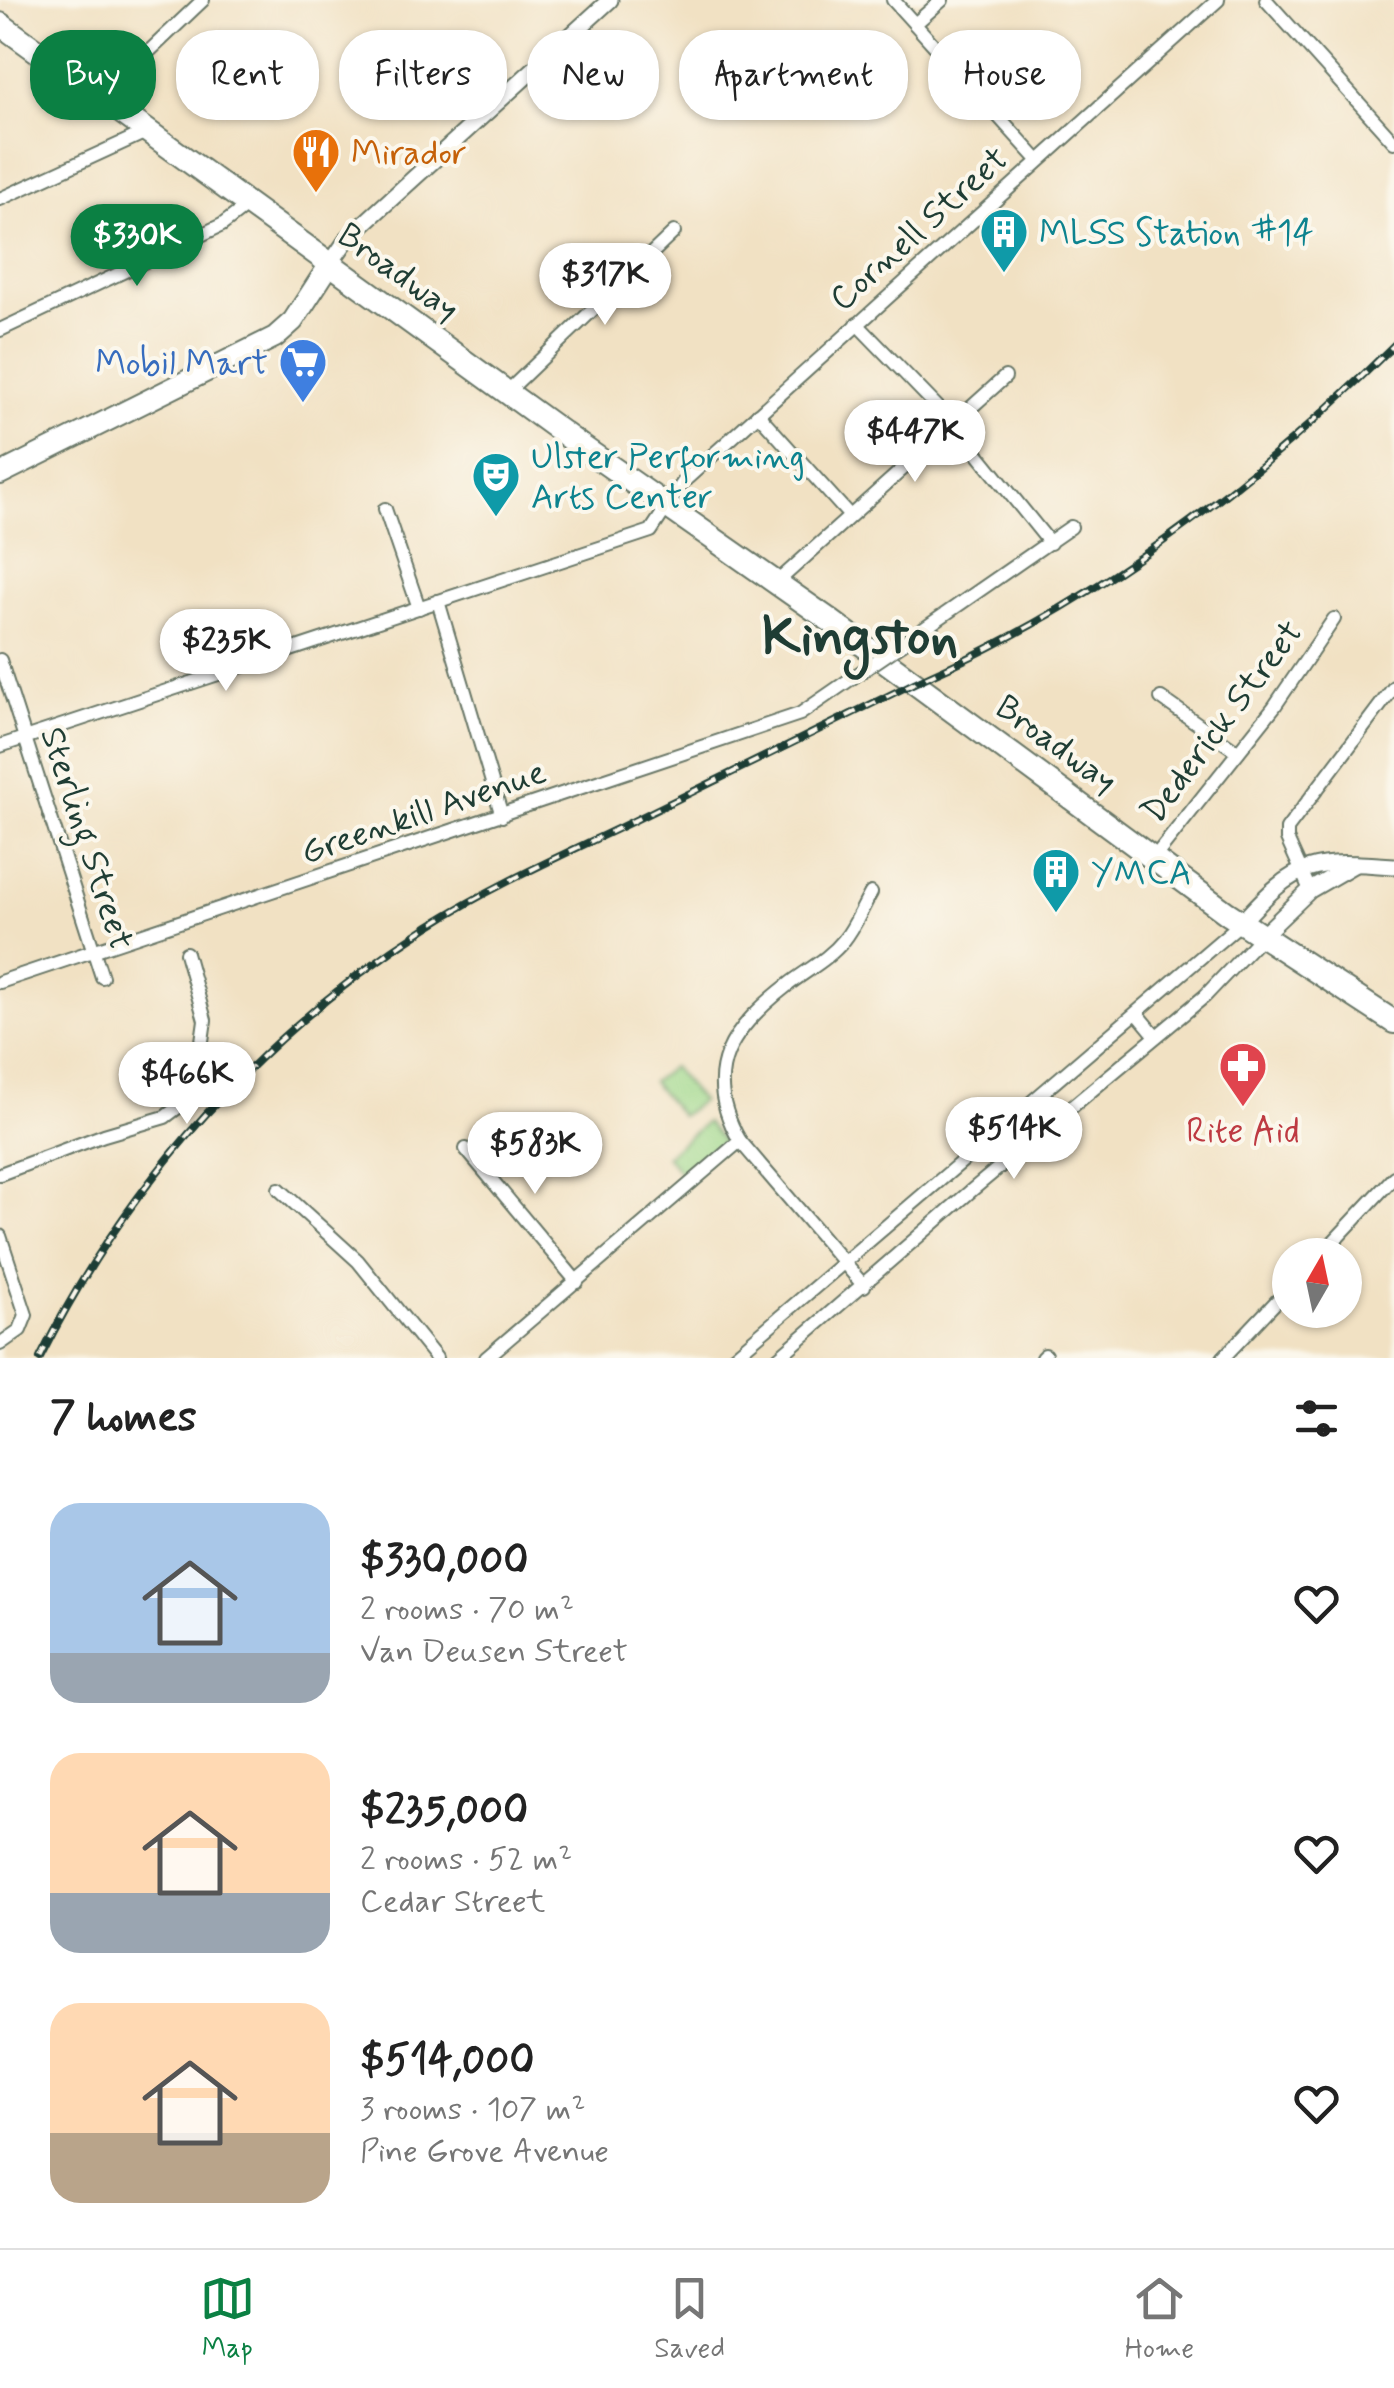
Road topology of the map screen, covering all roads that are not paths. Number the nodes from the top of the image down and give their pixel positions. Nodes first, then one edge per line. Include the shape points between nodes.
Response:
1 (203, 0) edge
2 (610, 0) edge
3 (893, 0) edge
4 (942, 0) edge
5 (1218, 0) edge
6 (1266, 0) edge
7 (0, 24) edge
8 (915, 24) junction
9 (156, 45) edge
10 (30, 46) edge
11 (130, 120) edge
12 (146, 132) junction
13 (1394, 142) edge
14 (1038, 160) junction
15 (0, 199) edge
16 (248, 205) junction
17 (674, 232) dead end
18 (330, 264) junction
19 (857, 324) junction
20 (0, 330) edge
21 (1005, 378) dead end
22 (506, 392) junction
23 (758, 414) junction
24 (952, 424) junction
25 (0, 474) edge
26 (666, 506) junction
27 (384, 509) dead end
28 (849, 516) junction
29 (1071, 527) dead end
30 (1050, 543) junction
31 (776, 583) junction
32 (438, 601) junction
33 (419, 608) junction
34 (1334, 619) dead end
35 (0, 660) edge
36 (1394, 687) edge
37 (1161, 698) dead end
38 (24, 738) junction
39 (0, 746) edge
40 (1238, 752) junction
41 (502, 816) junction
42 (1154, 858) junction
43 (1355, 864) junction
44 (1394, 866) edge
45 (1302, 870) junction
46 (1310, 890) junction
47 (871, 893) dead end
48 (1241, 923) junction
49 (1262, 936) junction
50 (94, 950) junction
51 (186, 953) dead end
52 (102, 978) dead end
53 (0, 982) edge
54 (1137, 1013) junction
55 (1394, 1022) edge
56 (1156, 1036) junction
57 (1078, 1064) junction
58 (1097, 1085) junction
59 (740, 1141) junction
60 (466, 1149) dead end
61 (950, 1170) junction
62 (0, 1174) edge
63 (1394, 1177) edge
64 (279, 1189) dead end
65 (972, 1190) junction
66 (0, 1236) edge
67 (1337, 1238) edge
68 (843, 1264) junction
69 (577, 1282) junction
70 (864, 1286) junction
71 (1272, 1307) edge
72 (0, 1344) edge
73 (436, 1358) edge
74 (486, 1358) edge
75 (732, 1358) edge
76 (778, 1358) edge
77 (1222, 1358) edge

1 - 9 street
2 - 18 street via 348,238
3 - 8 street
4 - 8 street
5 - 14 street, Cornell Street
6 - 13 street
7 - 10 highway, Broadway
8 - 14 street
11 - 12 highway, Broadway
12 - 15 street
12 - 16 highway, Broadway
14 - 19 street, Cornell Street
16 - 18 highway, Broadway
16 - 20 street via 222,226
17 - 22 street
18 - 22 highway, Broadway
18 - 25 main road via 275,337
19 - 23 street, Cornell Street
19 - 24 street
21 - 24 street
22 - 26 highway, Broadway
23 - 26 street, Cornell Street
23 - 28 street
24 - 28 street
24 - 30 street
26 - 31 highway, Broadway
26 - 32 street, Cornell Street via 651,531
27 - 33 street
28 - 31 street
29 - 30 street, Greenkill Avenue
30 - 41 street, Greenkill Avenue, bridge via 800,714
31 - 42 highway, Broadway
32 - 33 street, Cornell Street
32 - 41 street
33 - 38 street, Cornell Street
34 - 40 street, Dederick Street
35 - 38 street, Sterling Street
36 - 45 street via 1288,829
37 - 40 street
38 - 39 street, Cornell Street
38 - 50 street, Sterling Street
40 - 42 street, Dederick Street
41 - 50 street, Greenkill Avenue
42 - 48 highway, Broadway
43 - 44 street
43 - 45 street via 1326,862
43 - 46 street
45 - 46 street
45 - 48 street via 1280,882
46 - 49 street
47 - 59 street via 844,940 748,1018 732,1040 722,1094
48 - 49 highway, Broadway
48 - 54 street
49 - 55 highway, Broadway
49 - 56 street
50 - 52 street, Sterling Street
50 - 53 street, Greenkill Avenue
51 - 62 street via 205,1020 177,1108
54 - 56 street
54 - 57 street
56 - 58 street
57 - 58 street
57 - 61 street
58 - 65 street
59 - 68 street
59 - 69 street
60 - 69 street
61 - 65 street
61 - 68 street
63 - 67 street
64 - 73 street via 358,1261
65 - 70 street
66 - 72 street via 26,1315 20,1330
68 - 70 street
68 - 75 street
69 - 74 street
70 - 76 street
71 - 77 street

